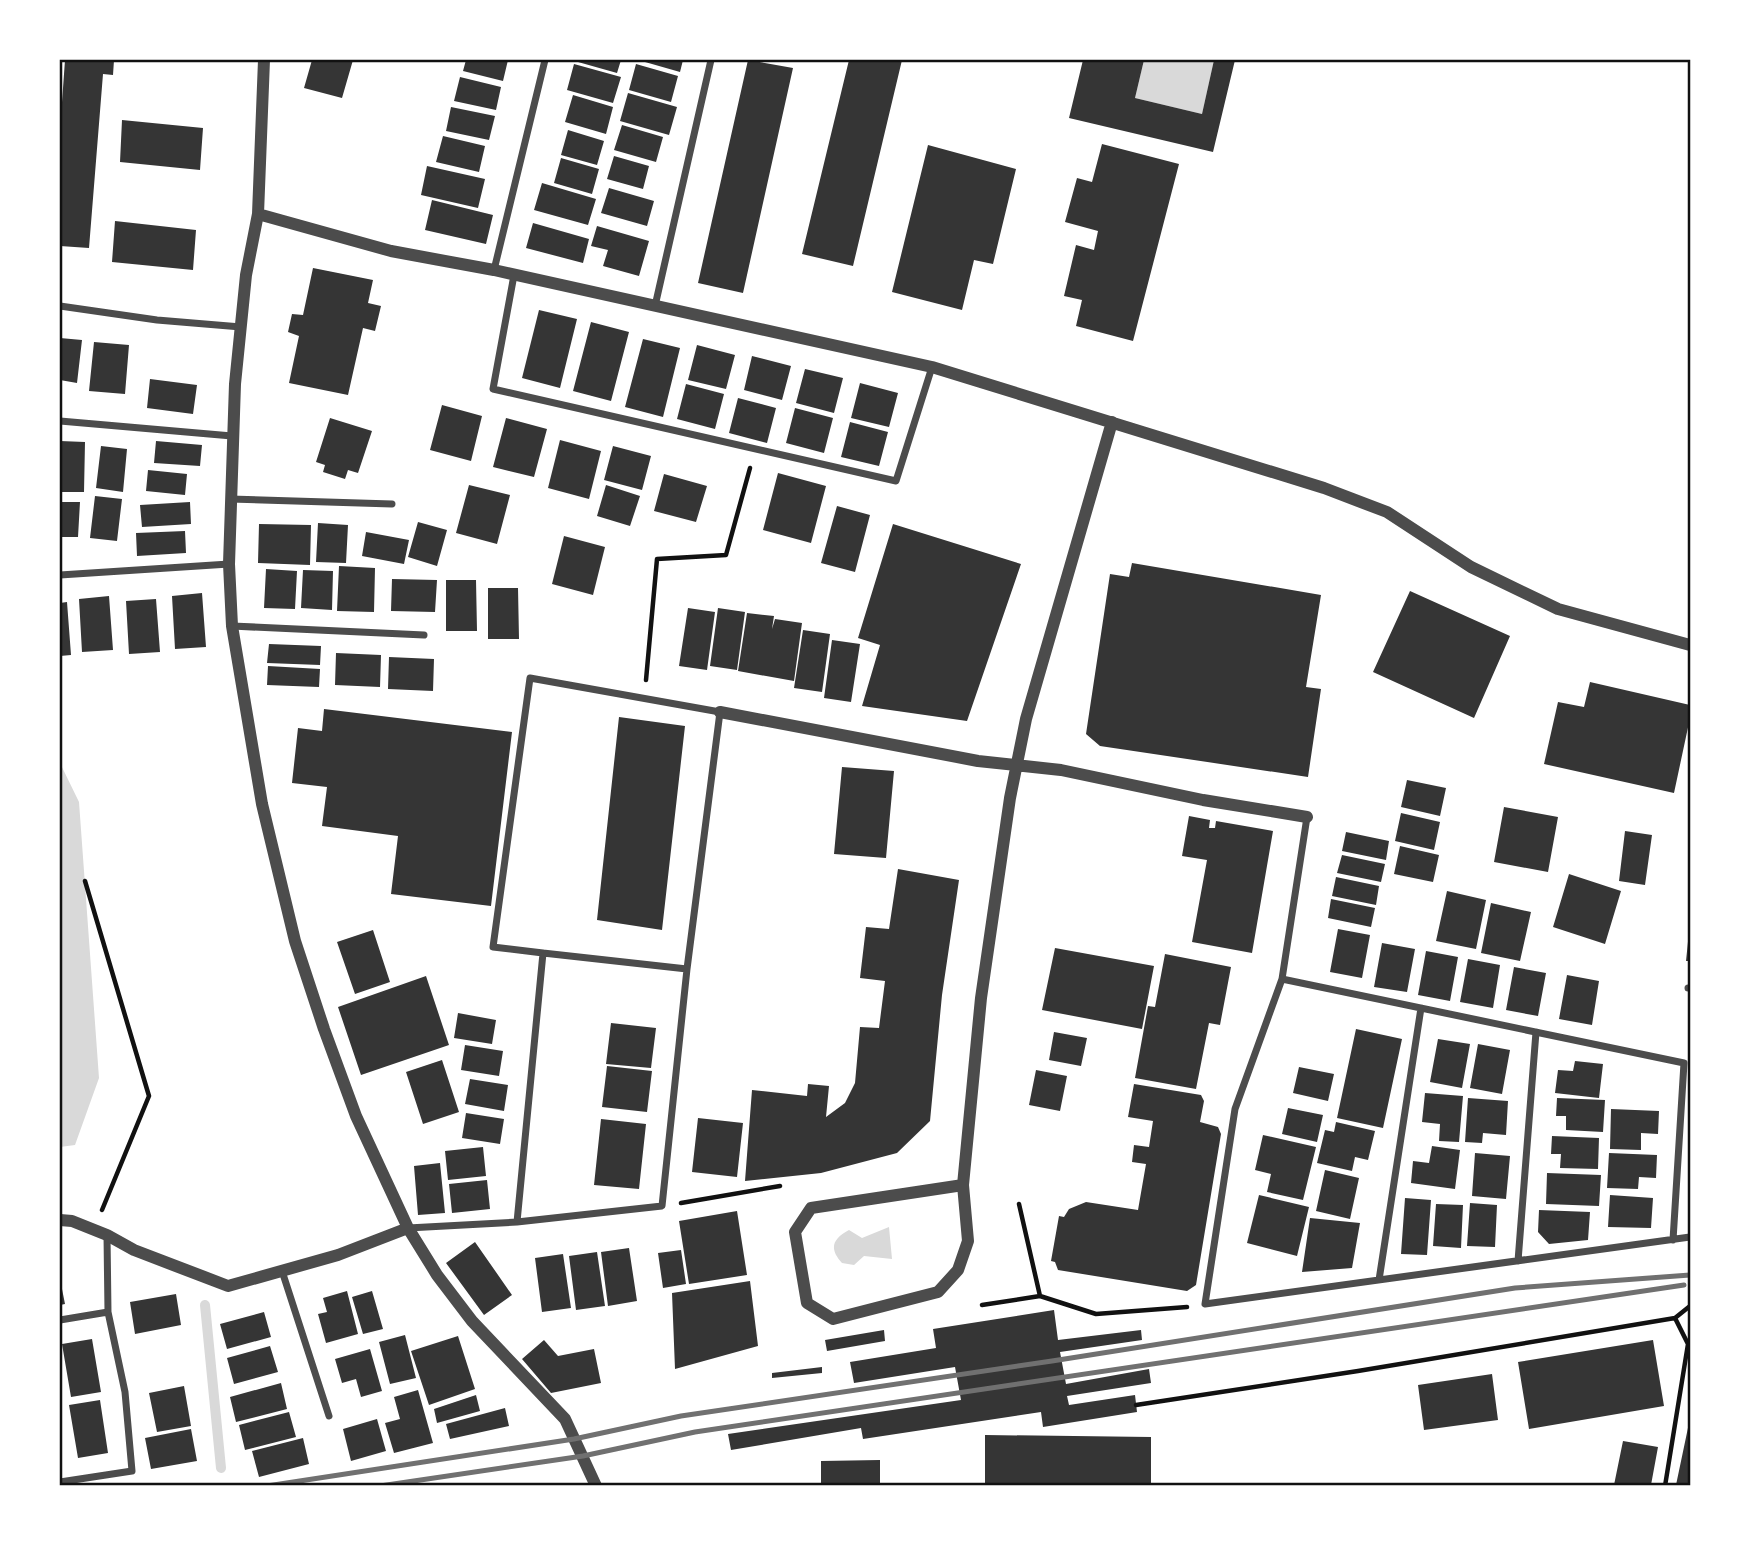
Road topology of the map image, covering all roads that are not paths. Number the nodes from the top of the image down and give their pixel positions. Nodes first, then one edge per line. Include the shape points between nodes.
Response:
1 (264, 60) edge
2 (545, 60) edge
3 (711, 60) edge
4 (258, 215) junction
5 (494, 270) junction
6 (514, 275) junction
7 (60, 306) edge
8 (655, 306) junction
9 (241, 327) junction
10 (932, 367) junction
11 (60, 421) edge
12 (1112, 422) junction
13 (232, 436) junction
14 (230, 499) junction
15 (392, 504) dead end
16 (229, 564) junction
17 (60, 575) edge
18 (232, 626) junction
19 (424, 635) dead end
20 (1690, 645) edge
21 (720, 712) junction
22 (1018, 764) junction
23 (1307, 817) joint
24 (543, 953) junction
25 (687, 969) junction
26 (1282, 979) junction
27 (1421, 1008) junction
28 (1536, 1032) junction
29 (963, 1185) junction
30 (60, 1220) edge
31 (517, 1222) junction
32 (408, 1228) junction
33 (107, 1235) junction
34 (1690, 1237) edge
35 (1673, 1240) junction
36 (1518, 1261) junction
37 (282, 1271) junction
38 (1379, 1280) junction
39 (108, 1312) junction
40 (60, 1320) edge
41 (329, 1416) dead end
42 (60, 1482) edge
43 (596, 1486) edge

1 - 4 street
2 - 5 street
3 - 8 street
4 - 5 street via 391,251
4 - 9 street
5 - 6 street
6 - 8 street
6 - 10 street via 492,389 895,481
7 - 9 street
8 - 10 street
9 - 13 street
10 - 12 street
11 - 13 street
12 - 20 street via 1387,512 1471,567 1558,609
12 - 22 street via 1026,719
13 - 14 street
14 - 15 street
14 - 16 street
16 - 17 street
16 - 18 street
18 - 19 street
18 - 32 street via 262,804 295,942 356,1116
21 - 22 street via 978,761
21 - 24 street via 530,678 493,947
21 - 25 street
22 - 23 street
22 - 29 street via 981,998
23 - 26 street
24 - 25 street
24 - 31 street
25 - 31 street via 663,1206
26 - 27 street
26 - 38 street via 1235,1109 1205,1304
27 - 28 street
27 - 38 street
28 - 35 street via 1684,1063
28 - 36 street
29 - 29 street via 968,1241 958,1270 938,1292 833,1319 807,1303 794,1232 811,1208
30 - 33 street
31 - 32 street
32 - 37 street
32 - 43 street via 472,1321 565,1419
33 - 37 street via 228,1286
33 - 39 street
34 - 35 street
35 - 36 street
36 - 38 street
37 - 41 street
39 - 40 street
39 - 42 street via 125,1392 132,1471

